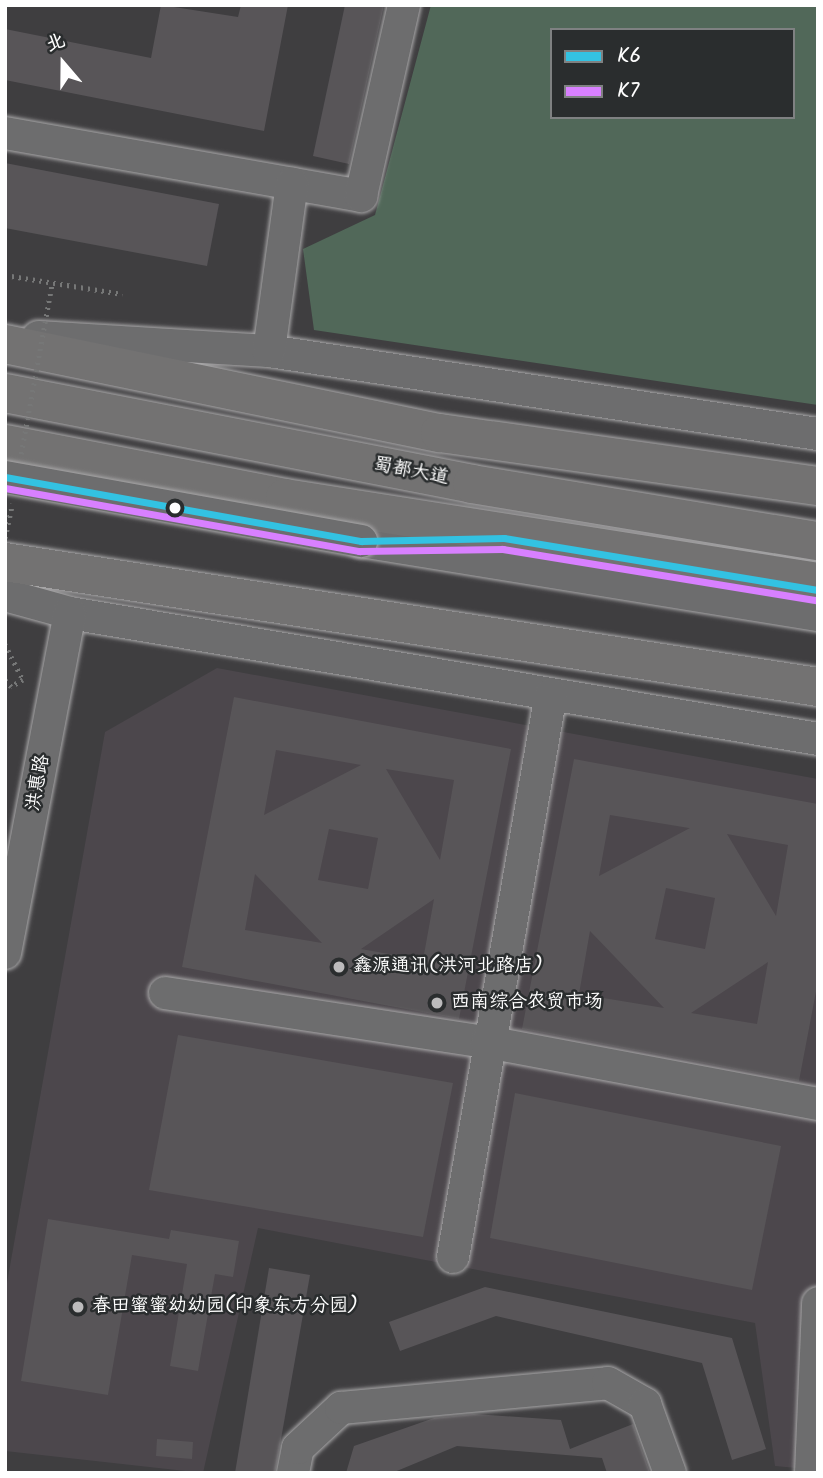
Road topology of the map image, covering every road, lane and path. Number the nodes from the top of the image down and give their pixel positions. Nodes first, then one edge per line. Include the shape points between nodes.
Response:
1 (404, 5) edge
2 (5, 133) edge
3 (292, 184) junction
4 (5, 275) edge
5 (52, 283) junction
6 (122, 295) dead end
7 (5, 335) edge
8 (5, 344) edge
9 (269, 351) junction
10 (5, 393) edge
11 (818, 434) edge
12 (11, 469) edge
13 (818, 486) edge
14 (5, 538) edge
15 (361, 541) junction
16 (818, 541) edge
17 (5, 562) edge
18 (818, 582) edge
19 (818, 590) edge
20 (5, 595) edge
21 (70, 613) junction
22 (818, 615) edge
23 (5, 644) edge
24 (5, 680) edge
25 (818, 687) edge
26 (551, 694) junction
27 (818, 739) edge
28 (5, 953) edge
29 (165, 993) dead end
30 (487, 1042) junction
31 (818, 1104) edge
32 (453, 1257) dead end
33 (818, 1303) edge
34 (293, 1473) edge
35 (670, 1473) edge
36 (811, 1473) edge

1 - 3 street via 361,196
2 - 3 street
3 - 9 street
4 - 5 path
5 - 6 path
5 - 12 path, bridge
7 - 9 street
8 - 13 main road via 440,433
9 - 11 street
10 - 16 main road, 蜀都大道 via 472,484
12 - 14 path, bridge
12 - 15 street, bridge
12 - 18 main road via 285,498
15 - 19 street via 504,538
15 - 22 street
17 - 25 main road via 371,622
20 - 21 street
21 - 26 street
21 - 28 street, 洪惠路
23 - 24 path via 23,680 11,687
26 - 27 street
26 - 30 street
29 - 30 street
30 - 31 street
30 - 32 street
33 - 36 street
34 - 35 street via 298,1448 341,1408 608,1383 645,1404

